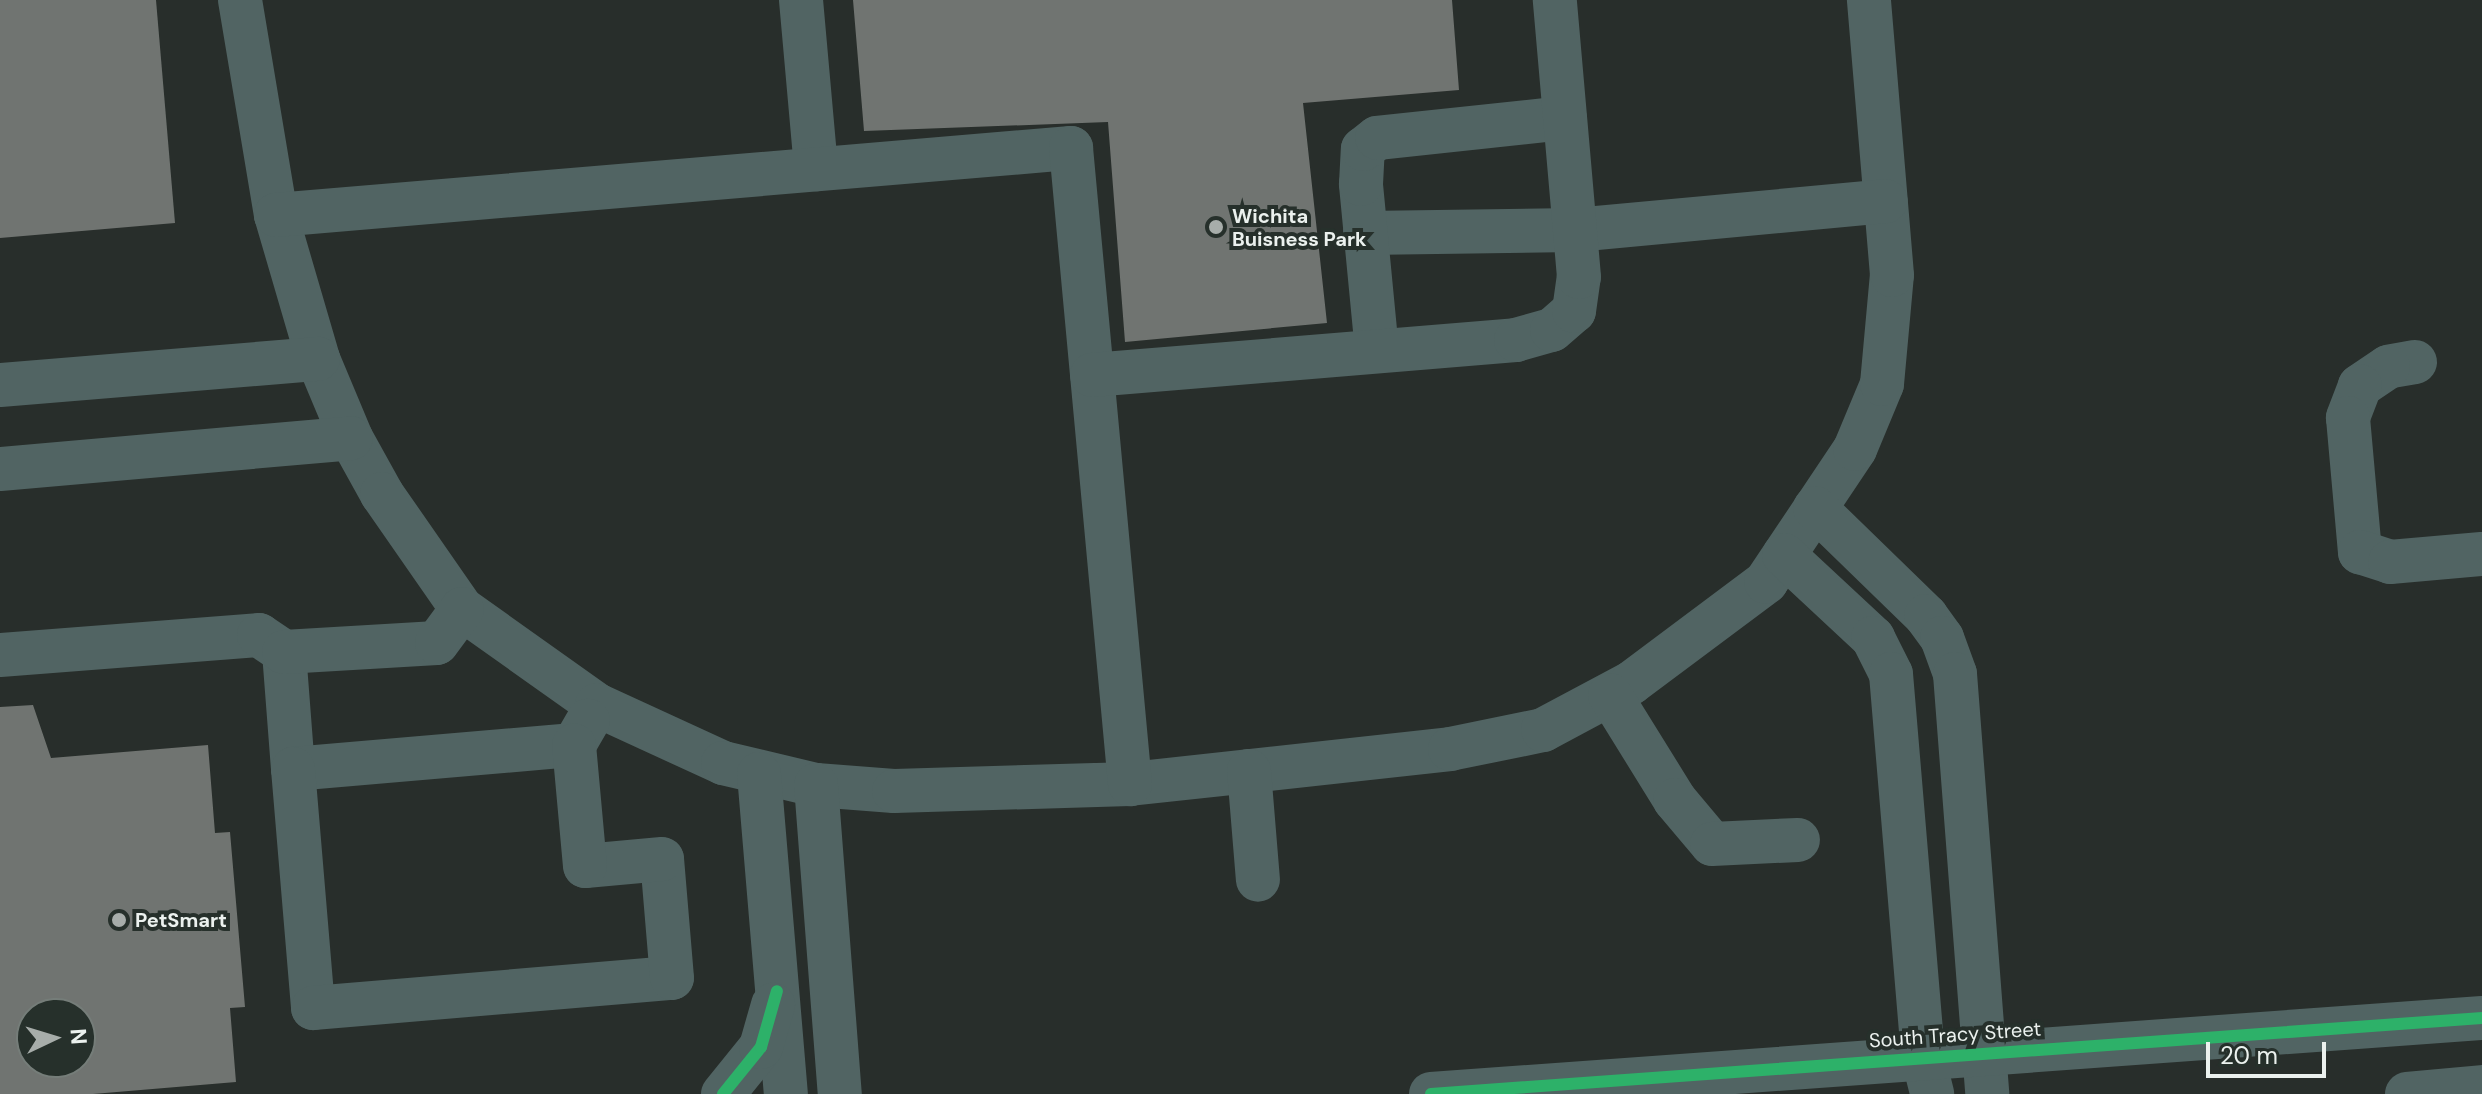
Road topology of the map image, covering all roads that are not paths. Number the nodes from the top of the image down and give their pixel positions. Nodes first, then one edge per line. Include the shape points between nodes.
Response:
1 (240, 0) edge
2 (801, 0) edge
3 (1555, 0) edge
4 (1869, 0) edge
5 (1565, 118) junction
6 (816, 169) junction
7 (1886, 201) junction
8 (276, 215) junction
9 (1575, 230) junction
10 (1365, 233) junction
11 (1377, 351) junction
12 (318, 359) junction
13 (2415, 362) dead end
14 (1092, 375) junction
15 (0, 385) edge
16 (351, 438) junction
17 (0, 469) edge
18 (1815, 508) junction
19 (2482, 554) edge
20 (1784, 555) junction
21 (462, 609) junction
22 (284, 652) junction
23 (0, 655) edge
24 (1610, 695) junction
25 (597, 705) junction
26 (574, 745) junction
27 (293, 769) junction
28 (1249, 771) junction
29 (759, 774) junction
30 (1130, 784) junction
31 (816, 785) junction
32 (1798, 840) dead end
33 (1258, 880) dead end
34 (777, 991) junction
35 (2482, 1018) edge
36 (1985, 1074) edge
37 (1928, 1076) edge
38 (2482, 1087) edge
39 (723, 1094) edge
40 (786, 1094) edge
41 (840, 1094) edge
42 (1431, 1094) edge
43 (2407, 1094) edge

1 - 8 street
2 - 6 street
3 - 5 street
4 - 7 street
5 - 9 street
5 - 10 street via 1377,138 1363,149
6 - 8 street
6 - 14 street via 1071,148
7 - 9 street
7 - 18 street via 1892,275 1882,384 1855,449
8 - 12 street
9 - 10 street
9 - 11 street via 1579,277 1574,311 1552,330 1516,340
10 - 11 street
11 - 14 street
12 - 15 street
12 - 16 street
13 - 19 street via 2388,367 2360,386 2348,418 2360,552 2390,562
14 - 30 street
16 - 17 street
16 - 21 street via 382,494
18 - 20 street
18 - 36 street via 1926,616 1942,638 1955,674
20 - 24 street via 1766,582
20 - 37 street via 1873,638 1891,674
21 - 22 street via 437,643
21 - 25 street
22 - 23 street via 259,635
22 - 27 street
24 - 28 street via 1530,732 1450,749
24 - 32 street via 1675,800 1712,844
25 - 26 street
25 - 29 street
26 - 27 street
26 - 27 street via 585,866 662,859 672,978 313,1008
28 - 30 street
28 - 33 street
29 - 31 street
29 - 34 street
30 - 31 street via 894,791
31 - 41 street
34 - 39 street via 761,1047
34 - 40 street
35 - 36 street, South Tracy Street
36 - 37 street, South Tracy Street
37 - 42 street, South Tracy Street
38 - 43 street

